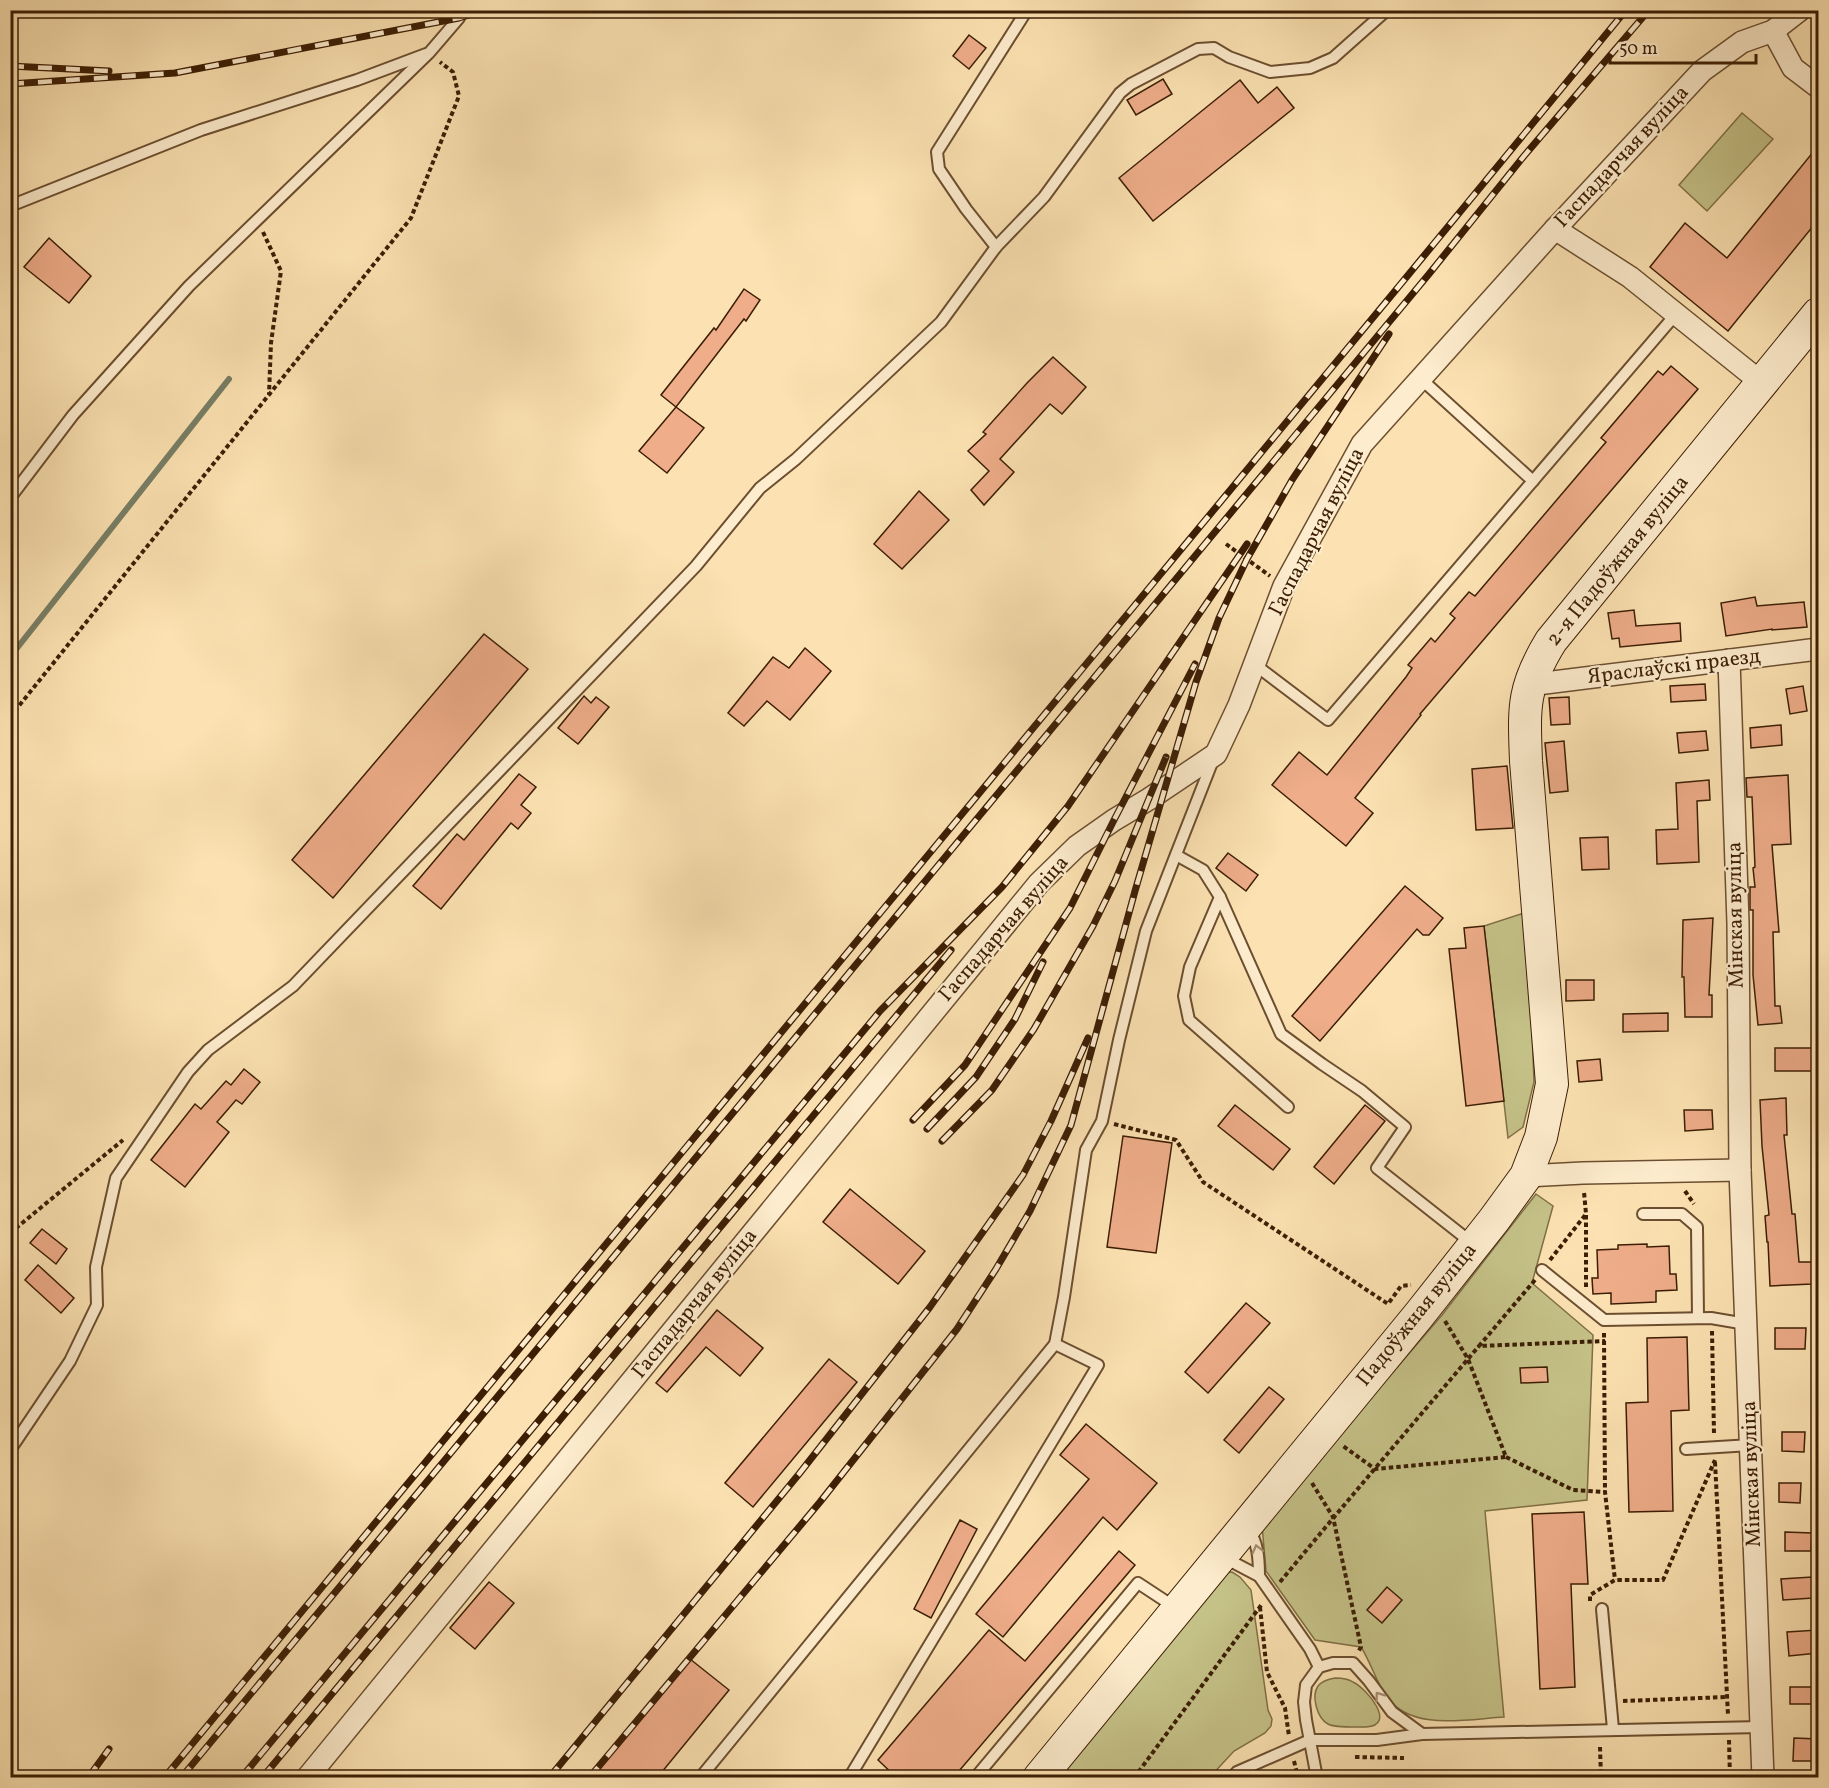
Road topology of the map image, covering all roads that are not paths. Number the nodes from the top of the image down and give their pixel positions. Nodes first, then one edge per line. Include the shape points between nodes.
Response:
1 (460, 10) edge
2 (1027, 10) edge
3 (1387, 10) edge
4 (1800, 10) edge
5 (1773, 31) junction
6 (429, 53) junction
7 (1818, 87) edge
8 (10, 207) edge
9 (1555, 229) junction
10 (996, 247) junction
11 (1676, 314) junction
12 (1818, 314) edge
13 (1420, 378) junction
14 (1762, 383) junction
15 (1533, 481) junction
16 (10, 498) edge
17 (1818, 649) edge
18 (1729, 660) junction
19 (1254, 664) junction
20 (1529, 684) junction
21 (1216, 754) junction
22 (1526, 761) joint
23 (1176, 855) junction
24 (1220, 897) junction
25 (1288, 1107) dead end
26 (1740, 1170) junction
27 (1526, 1176) junction
28 (1643, 1214) dead end
29 (1475, 1245) junction
30 (1542, 1270) road end
31 (1698, 1317) junction
32 (1746, 1324) junction
33 (1055, 1344) junction
34 (1751, 1445) junction
35 (1686, 1449) dead end
36 (10, 1450) edge
37 (1245, 1525) junction
38 (1220, 1556) junction
39 (1259, 1576) junction
40 (1177, 1608) junction
41 (1602, 1608) dead end
42 (1319, 1667) junction
43 (1761, 1727) junction
44 (1613, 1729) junction
45 (1422, 1734) junction
46 (1310, 1740) junction
47 (307, 1778) edge
48 (700, 1778) edge
49 (849, 1778) edge
50 (975, 1778) edge
51 (1039, 1778) edge
52 (1232, 1778) edge
53 (1317, 1778) edge
54 (1763, 1778) edge

1 - 6 lane via 459,18
2 - 10 lane via 937,152 939,169
3 - 10 lane via 1333,58 1310,68 1270,72 1214,48 1198,49 1131,84 1120,93 1044,197
4 - 5 street, Гаспадарчая вуліца
5 - 7 street via 1793,68
5 - 9 street, Гаспадарчая вуліца via 1742,42 1702,71
6 - 8 lane via 201,130
6 - 16 lane via 189,286 73,415
9 - 11 street via 1630,277
9 - 13 street, Гаспадарчая вуліца
10 - 36 lane via 941,322 760,488 696,566 293,986 208,1050 188,1072 116,1178 96,1267 97,1305 70,1361
11 - 14 street
11 - 15 lane
12 - 14 main road, 2-я Падоўжная вуліца
13 - 15 lane
13 - 19 street, Гаспадарчая вуліца via 1362,444 1284,586
14 - 20 main road, 2-я Падоўжная вуліца via 1551,641
15 - 19 lane via 1328,720
17 - 18 street, Яраслаўскі праезд
18 - 20 street, Яраслаўскі праезд
18 - 26 street, Мінская вуліца via 1738,923
19 - 21 street, Гаспадарчая вуліца
20 - 22 main road, 2-я Падоўжная вуліца
21 - 23 lane
21 - 47 street, Гаспадарчая вуліца via 1077,846 1039,883
22 - 27 main road, Падоўжная вуліца via 1552,1084
23 - 24 lane via 1203,870
23 - 33 lane via 1146,931 1102,1121 1086,1150
24 - 25 lane via 1190,967 1184,996 1189,1020
24 - 29 lane via 1281,1034 1362,1090 1405,1127 1377,1167
26 - 27 street via 1587,1185
26 - 32 street, Мінская вуліца
27 - 29 main road, Падоўжная вуліца
28 - 31 lane via 1682,1214 1697,1227
29 - 37 main road, Падоўжная вуліца
30 - 31 lane via 1604,1320
31 - 32 lane
32 - 34 street, Мінская вуліца
33 - 48 lane
33 - 49 lane via 1098,1365
34 - 35 lane
34 - 43 street, Мінская вуліца
37 - 38 main road, Падоўжная вуліца
39 -> 37 lane via 1259,1555
38 - 39 lane
38 - 40 main road, Падоўжная вуліца
39 - 42 lane
40 - 50 lane via 1138,1583
40 - 51 main road, Падоўжная вуліца
41 - 44 lane
45 -> 42 lane via 1392,1712 1353,1664
42 - 46 lane via 1306,1685 1304,1702
43 - 44 lane
43 - 54 street, Мінская вуліца
44 - 45 lane
45 - 46 lane via 1377,1740
46 - 52 lane via 1237,1772
46 - 53 lane

